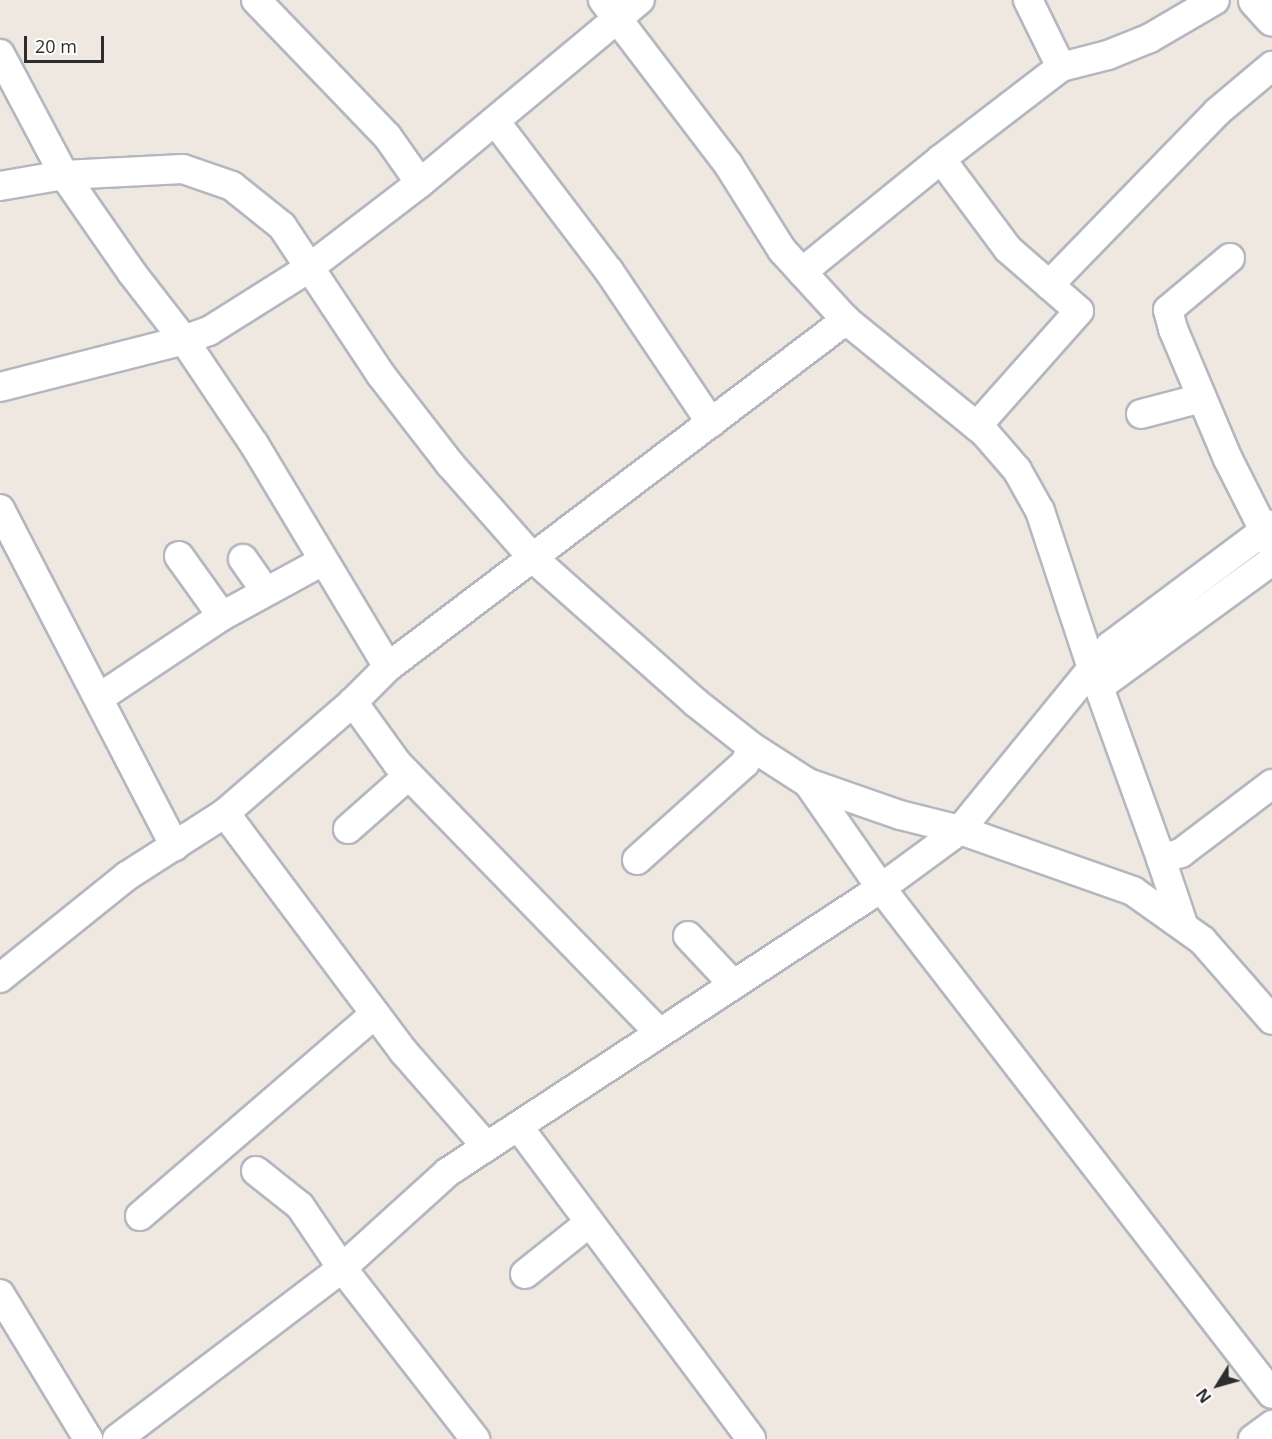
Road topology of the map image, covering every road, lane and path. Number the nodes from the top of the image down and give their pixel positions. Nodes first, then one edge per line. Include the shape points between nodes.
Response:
1 (256, 0) edge
2 (640, 0) edge
3 (1028, 0) edge
4 (1215, 0) edge
5 (1255, 0) edge
6 (610, 9) edge
7 (1272, 19) edge
8 (0, 54) edge
9 (1272, 66) edge
10 (1061, 67) junction
11 (495, 121) junction
12 (941, 159) junction
13 (64, 175) junction
14 (420, 183) junction
15 (0, 186) edge
16 (1230, 258) dead end
17 (309, 268) junction
18 (802, 272) junction
19 (1049, 285) junction
20 (846, 320) junction
21 (184, 340) junction
22 (0, 387) edge
23 (1202, 398) junction
24 (1141, 414) dead end
25 (711, 423) junction
26 (977, 426) junction
27 (0, 509) edge
28 (1269, 534) edge
29 (179, 556) dead end
30 (533, 558) junction
31 (243, 559) dead end
32 (323, 561) junction
33 (1272, 561) edge
34 (265, 591) junction
35 (222, 616) junction
36 (388, 667) junction
37 (1095, 678) junction
38 (99, 698) junction
39 (353, 702) junction
40 (752, 747) junction
41 (409, 775) junction
42 (808, 783) junction
43 (1272, 784) edge
44 (225, 813) junction
45 (348, 829) dead end
46 (960, 830) junction
47 (175, 846) junction
48 (1161, 859) junction
49 (637, 860) dead end
50 (881, 888) junction
51 (1184, 927) junction
52 (688, 936) dead end
53 (0, 978) edge
54 (733, 984) junction
55 (375, 1014) junction
56 (1272, 1020) edge
57 (659, 1032) junction
58 (518, 1126) junction
59 (486, 1146) junction
60 (256, 1171) dead end
61 (140, 1216) dead end
62 (589, 1223) junction
63 (342, 1268) junction
64 (525, 1274) dead end
65 (0, 1294) edge
66 (1272, 1394) edge
67 (1272, 1425) edge
68 (88, 1439) edge
69 (117, 1439) edge
70 (475, 1439) edge
71 (751, 1439) edge
72 (1252, 1439) edge

1 - 14 street via 387,136
2 - 6 street
3 - 10 street
4 - 10 street via 1150,38 1108,55
5 - 7 main road
6 - 11 street
6 - 18 street via 728,164 782,250
8 - 13 street
9 - 19 street via 1217,112
10 - 12 street
11 - 14 street
11 - 25 street via 609,271
12 - 18 street
12 - 19 street via 1008,249
13 - 15 street
13 - 17 street via 183,170 232,186 282,226
13 - 21 street
14 - 17 street
16 - 23 street via 1168,310
17 - 21 street via 209,331
17 - 30 street via 381,375 436,447
18 - 20 street
19 - 26 street via 1079,311
20 - 25 street
20 - 26 street
21 - 22 street
21 - 32 street via 254,444
23 - 24 street
23 - 28 street
25 - 30 street
26 - 37 street via 1017,470 1040,511
27 - 38 street
28 - 37 street via 1110,646
29 - 35 street
30 - 36 street
30 - 40 street via 695,702
31 - 34 street
32 - 34 street
32 - 36 street
33 - 37 street
34 - 35 street
35 - 38 street
36 - 39 street
37 - 46 street
37 - 48 street
38 - 47 street
39 - 41 street
39 - 44 street
40 - 42 street
40 - 49 street via 745,763
41 - 45 street
41 - 57 street
42 - 46 street via 900,815
42 - 50 street
43 - 48 street via 1181,853
44 - 47 street
44 - 55 street
46 - 50 street
46 - 51 street via 1133,891
47 - 53 street via 127,876
48 - 51 street
50 - 54 street
50 - 66 street
51 - 56 street via 1202,940
52 - 54 street
54 - 57 street
55 - 59 street
55 - 61 street
57 - 58 street
58 - 59 street
58 - 62 street
59 - 63 street via 448,1172
60 - 63 street via 300,1206
62 - 64 street
62 - 71 street
63 - 69 street
63 - 70 street
65 - 68 street
67 - 72 street

